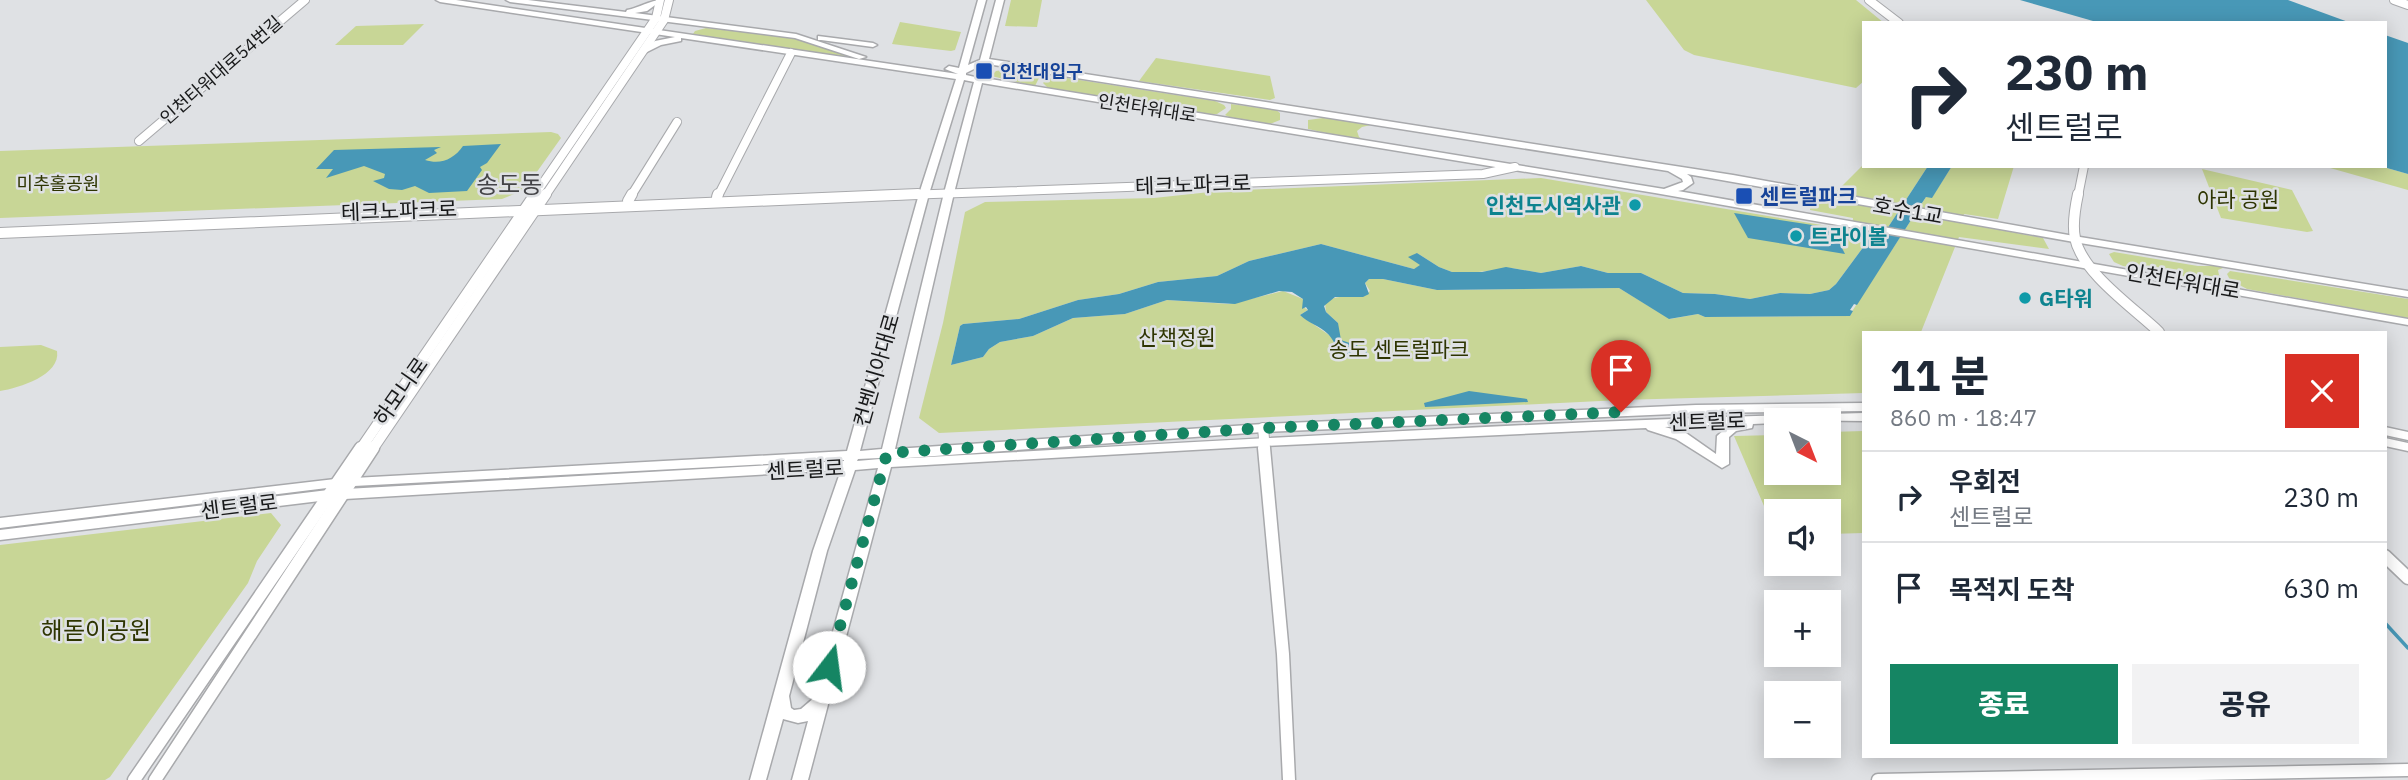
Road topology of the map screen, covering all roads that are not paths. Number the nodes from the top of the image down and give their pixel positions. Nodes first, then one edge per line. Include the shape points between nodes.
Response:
1 (305, 0) edge
2 (440, 0) edge
3 (510, 0) edge
4 (659, 0) edge
5 (669, 0) edge
6 (982, 0) edge
7 (1000, 0) edge
8 (1869, 0) edge
9 (2393, 0) edge
10 (2408, 5) edge
11 (613, 13) junction
12 (660, 19) junction
13 (1896, 21) edge
14 (596, 23) junction
15 (724, 27) junction
16 (652, 31) junction
17 (796, 36) junction
18 (699, 39) junction
19 (863, 50) junction
20 (643, 51) junction
21 (791, 53) junction
22 (984, 61) junction
23 (962, 74) junction
24 (1073, 75) junction
25 (978, 80) junction
26 (1052, 93) junction
27 (1214, 97) junction
28 (1196, 116) junction
29 (677, 122) dead end
30 (1393, 125) junction
31 (139, 142) dead end
32 (1380, 145) junction
33 (1455, 157) junction
34 (1515, 167) junction
35 (1660, 167) junction
36 (2084, 168) edge
37 (1462, 175) junction
38 (1655, 190) junction
39 (949, 193) junction
40 (924, 194) junction
41 (716, 200) junction
42 (1854, 200) joint
43 (628, 201) junction
44 (531, 208) junction
45 (1963, 220) joint
46 (1853, 223) joint
47 (0, 226) edge
48 (0, 233) edge
49 (2074, 239) junction
50 (1958, 241) joint
51 (2088, 264) junction
52 (2238, 267) junction
53 (2250, 292) junction
54 (2408, 294) edge
55 (2408, 321) edge
56 (2158, 331) edge
57 (1862, 407) edge
58 (1841, 417) edge
59 (1862, 417) edge
60 (1764, 419) edge
61 (1764, 420) edge
62 (1632, 424) junction
63 (2387, 431) edge
64 (1264, 435) junction
65 (2408, 436) edge
66 (2387, 442) edge
67 (2408, 447) edge
68 (886, 459) junction
69 (851, 461) junction
70 (339, 489) junction
71 (0, 523) edge
72 (0, 535) edge
73 (2387, 558) edge
74 (2408, 578) edge
75 (822, 691) junction
76 (782, 695) junction
77 (2408, 770) edge
78 (134, 780) edge
79 (155, 780) edge
80 (758, 780) edge
81 (800, 780) edge
82 (1289, 780) edge
83 (1878, 780) edge

1 - 31 street, 인천타워대로54번길
2 - 14 main road, 인천타워대로
3 - 11 main road, 인천타워대로
4 - 11 main road via 644,9
4 - 12 street, 하모니로
5 - 12 street, 하모니로
6 - 23 main road, 컨벤시아대로
7 - 22 main road
8 - 13 street
9 - 10 street
11 - 12 main road, 인천타워대로
11 - 14 main road via 620,17
12 - 15 main road, 인천타워대로
12 - 16 street, 하모니로
14 - 16 main road, 인천타워대로
15 - 17 main road, 인천타워대로
15 - 18 main road via 691,32
16 - 18 main road, 인천타워대로
16 - 20 street, 하모니로
16 - 44 street, 하모니로
17 - 19 main road, 인천타워대로
17 - 19 main road
18 - 20 main road via 664,41
18 - 21 main road, 인천타워대로
19 - 23 main road, 인천타워대로
20 - 44 street, 하모니로
21 - 23 main road, 인천타워대로
21 - 41 street
22 - 23 main road
22 - 24 main road, 인천타워대로
22 - 25 main road
23 - 25 main road, 인천타워대로
23 - 40 main road, 컨벤시아대로
24 - 26 main road via 1039,81
24 - 27 main road, 인천타워대로
25 - 26 main road, 인천타워대로
25 - 39 main road
26 - 28 main road, 인천타워대로
27 - 28 main road via 1227,104 1227,111
27 - 30 main road, 인천타워대로
28 - 32 main road, 인천타워대로
29 - 43 street
30 - 32 main road via 1360,131 1359,135
30 - 35 main road, 인천타워대로
32 - 33 main road, 인천타워대로
33 - 34 main road, 인천타워대로
33 - 37 street via 1478,168
34 - 37 street, 테크노파크로
34 - 38 main road, 인천타워대로
35 - 38 main road via 1681,174 1688,183
35 - 42 main road, 인천타워대로
36 - 49 street
37 - 39 street, 테크노파크로
38 - 46 main road, 인천타워대로
39 - 40 street, 테크노파크로
39 - 68 main road
40 - 41 street, 테크노파크로
40 - 69 main road, 컨벤시아대로
41 - 43 street, 테크노파크로
41 - 44 street, 테크노파크로
42 - 45 main road, 호수1교
43 - 44 street, 테크노파크로
44 - 47 street, 테크노파크로
44 - 48 street, 테크노파크로
44 - 70 street, 하모니로
45 - 49 main road, 인천타워대로
46 - 50 main road, 호수1교
49 - 51 street
49 - 52 main road, 인천타워대로
50 - 51 main road, 인천타워대로
51 - 53 main road, 인천타워대로
51 - 56 street
52 - 53 main road via 2223,270 2222,276
52 - 54 main road, 인천타워대로
53 - 55 main road, 인천타워대로
57 - 64 main road, 센트럴로 via 1696,409
58 - 59 main road, 센트럴로
60 - 62 main road, 센트럴로
61 - 62 main road via 1726,432 1722,464 1681,436
62 - 64 main road, 센트럴로
63 - 65 main road
64 - 68 main road, 센트럴로
64 - 82 street
66 - 67 main road
68 - 69 main road, 센트럴로
68 - 75 main road
69 - 70 main road, 센트럴로
69 - 76 main road, 컨벤시아대로 via 820,551
70 - 71 main road, 센트럴로
70 - 72 main road, 센트럴로
70 - 78 street, 하모니로
70 - 79 street, 하모니로
73 - 74 street
75 - 76 main road via 812,711 799,717 783,711
75 - 81 main road
76 - 80 main road, 컨벤시아대로
77 - 83 street

